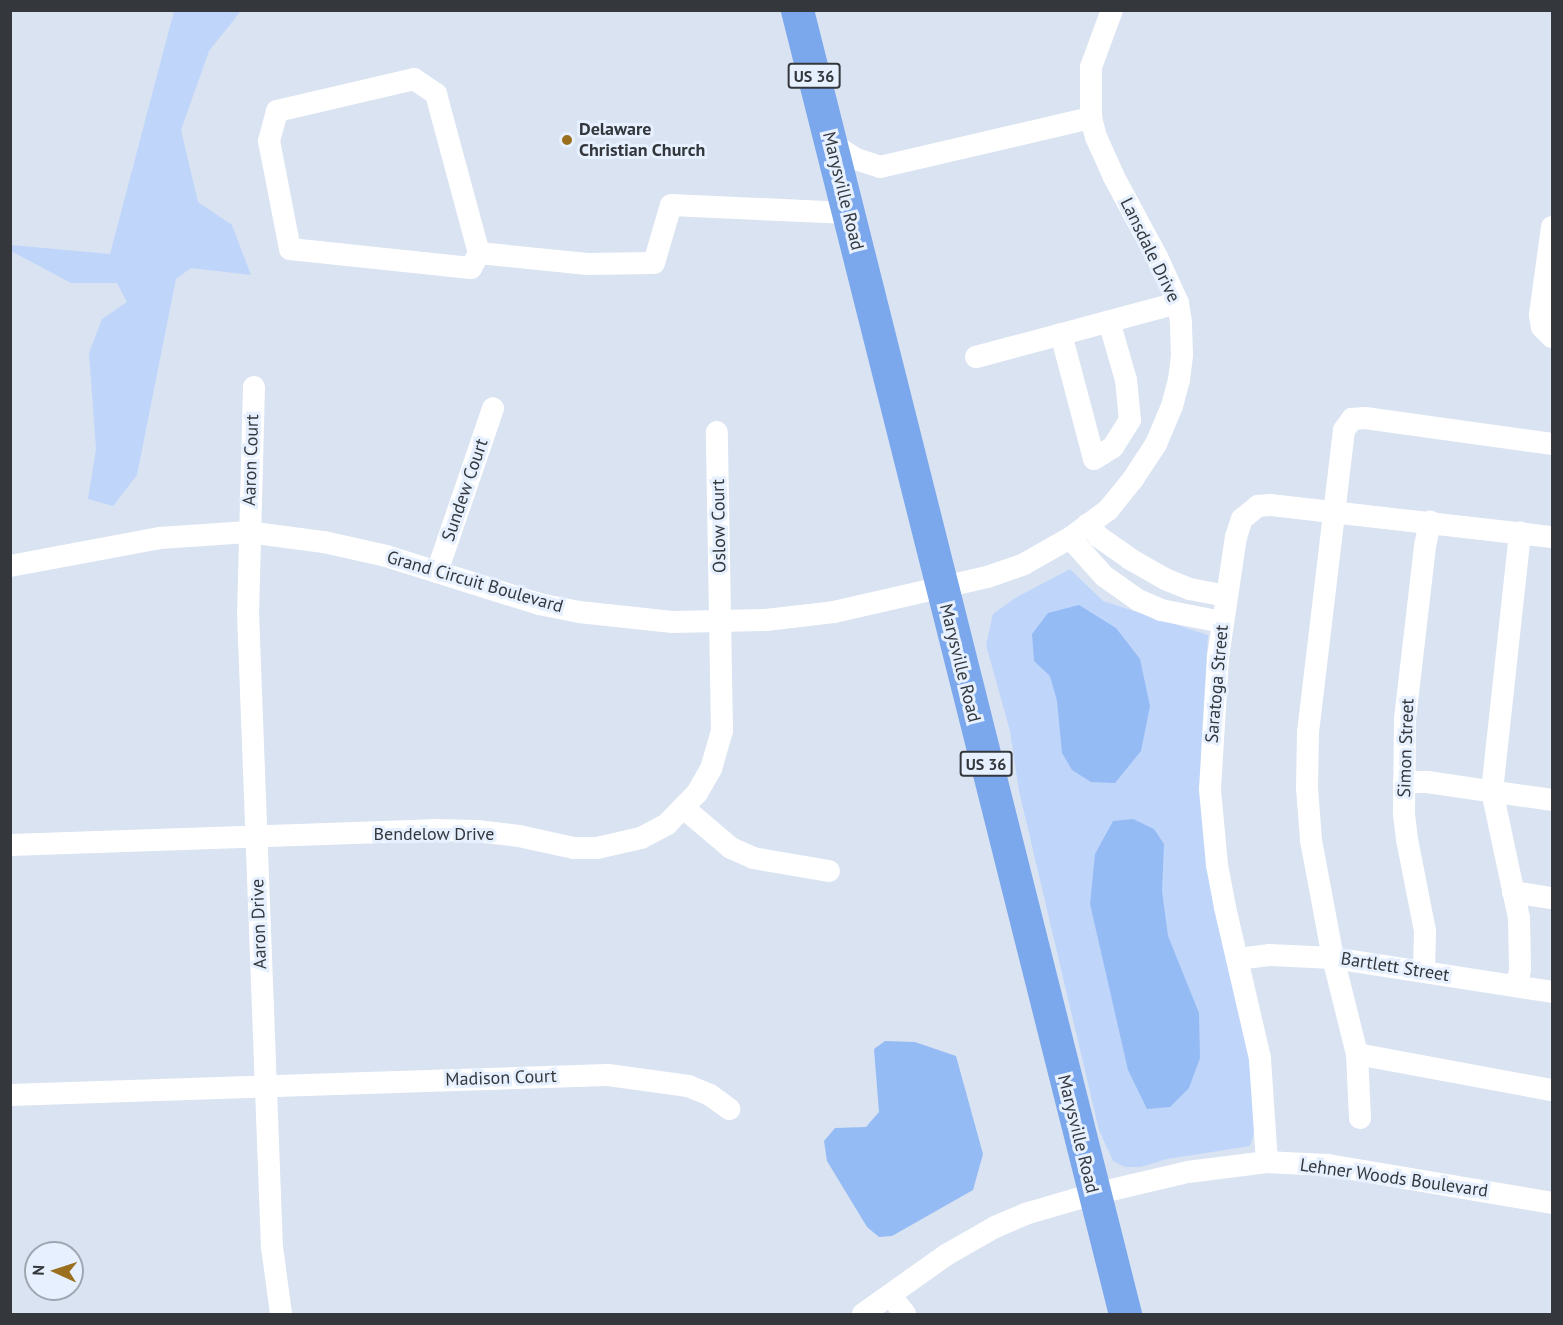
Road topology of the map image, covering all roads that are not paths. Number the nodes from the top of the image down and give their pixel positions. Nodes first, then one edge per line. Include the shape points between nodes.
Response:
1 (797, 10) edge
2 (1112, 10) edge
3 (1091, 118) junction
4 (830, 142) junction
5 (848, 213) junction
6 (1552, 227) edge
7 (479, 253) junction
8 (1178, 303) junction
9 (1109, 321) junction
10 (1061, 334) junction
11 (1550, 335) edge
12 (976, 357) dead end
13 (254, 387) dead end
14 (493, 408) dead end
15 (717, 432) dead end
16 (1552, 444) edge
17 (1334, 511) junction
18 (1430, 522) junction
19 (1088, 524) junction
20 (248, 532) junction
21 (1520, 533) junction
22 (1552, 537) edge
23 (1070, 538) junction
24 (10, 566) edge
25 (437, 572) junction
26 (941, 588) junction
27 (1226, 596) junction
28 (722, 621) junction
29 (1222, 622) junction
30 (1404, 782) junction
31 (1492, 791) junction
32 (1552, 800) edge
33 (685, 808) junction
34 (256, 837) junction
35 (10, 845) edge
36 (829, 871) dead end
37 (1513, 892) junction
38 (1552, 898) edge
39 (1333, 958) junction
40 (1237, 959) junction
41 (1424, 972) junction
42 (1516, 985) junction
43 (1552, 992) edge
44 (1357, 1054) junction
45 (265, 1086) junction
46 (1552, 1090) edge
47 (10, 1095) edge
48 (729, 1109) dead end
49 (1360, 1118) dead end
50 (1267, 1162) junction
51 (1094, 1194) junction
52 (1552, 1203) edge
53 (891, 1296) junction
54 (281, 1314) edge
55 (863, 1314) edge
56 (905, 1314) edge
57 (1125, 1314) edge

1 - 4 highway, Marysville Road / US 36
2 - 3 street, Lansdale Drive via 1091,67
3 - 4 street via 880,167 856,159
3 - 8 street, Lansdale Drive via 1114,177
4 - 5 highway, Marysville Road / US 36
5 - 7 street via 671,205 654,263 587,264
5 - 26 highway, Marysville Road / US 36
6 - 11 street via 1540,315 1542,327
7 - 7 street via 436,94 414,79 278,111 269,141 290,249 471,268
8 - 9 street
8 - 19 street, Lansdale Drive via 1182,355 1172,406 1156,444 1133,479 1108,510
9 - 10 street
9 - 10 street via 1126,380 1130,420 1113,447 1094,459
10 - 12 street
13 - 20 street, Aaron Court
14 - 25 street, Sundew Court
15 - 28 street, Oslow Court
16 - 17 street via 1352,419 1344,430
17 - 18 street, Saratoga Street
17 - 27 street, Saratoga Street via 1270,505 1250,510 1236,537
17 - 39 street via 1308,732 1307,788 1311,840
18 - 21 street, Saratoga Street
18 - 30 street, Simon Street via 1405,719
19 - 23 street, Lansdale Drive
19 - 27 street via 1099,537 1155,574 1190,589
20 - 24 street, Grand Circuit Boulevard via 160,538
20 - 25 street, Grand Circuit Boulevard via 324,542
20 - 34 street, Aaron Drive
21 - 22 street, Saratoga Street
21 - 31 street
23 - 26 street, Lansdale Drive via 1024,564
23 - 29 street via 1104,576 1138,600 1161,610
25 - 28 street, Grand Circuit Boulevard via 579,612 638,620
26 - 28 street, Grand Circuit Boulevard via 834,612
26 - 51 highway, Marysville Road / US 36
27 - 29 street, Saratoga Street
28 - 33 street, Bendelow Drive via 722,731 711,769
29 - 40 street, Saratoga Street via 1210,789 1217,865
30 - 31 street
30 - 41 street, Simon Street via 1407,839 1425,931
31 - 32 street
31 - 37 street
33 - 34 street, Bendelow Drive via 667,824 641,838 597,848 574,848 477,831
33 - 36 street via 731,848 753,858
34 - 35 street, Bendelow Drive
34 - 45 street, Aaron Drive
37 - 38 street
37 - 42 street via 1519,918 1520,969
39 - 40 street, Bartlett Street via 1269,955
39 - 41 street, Bartlett Street
39 - 44 street
40 - 50 street, Saratoga Street via 1260,1058
41 - 42 street, Bartlett Street
42 - 43 street, Bartlett Street
44 - 46 street
44 - 49 street
45 - 47 street, Madison Court
45 - 48 street, Madison Court via 608,1075 688,1086
45 - 54 street, Aaron Drive via 272,1247
50 - 51 street, Lehner Woods Boulevard via 1188,1172
50 - 52 street, Lehner Woods Boulevard via 1328,1165
51 - 53 street, Lehner Woods Boulevard via 1024,1214 995,1227 946,1255
51 - 57 highway, Marysville Road / US 36
53 - 55 street, Lehner Woods Boulevard
53 - 56 street

